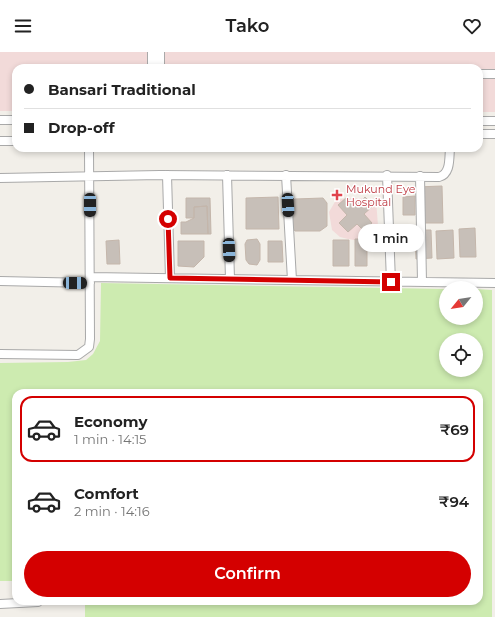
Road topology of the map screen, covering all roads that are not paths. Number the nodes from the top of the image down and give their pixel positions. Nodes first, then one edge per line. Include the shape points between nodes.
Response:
1 (152, 52) edge
2 (160, 52) edge
3 (152, 64) edge
4 (160, 64) edge
5 (483, 74) edge
6 (495, 74) edge
7 (0, 120) edge
8 (12, 120) edge
9 (483, 121) edge
10 (495, 121) edge
11 (483, 134) edge
12 (495, 134) edge
13 (0, 141) edge
14 (12, 141) edge
15 (89, 152) edge
16 (449, 152) edge
17 (167, 175) junction
18 (227, 175) junction
19 (286, 175) junction
20 (387, 175) junction
21 (420, 176) junction
22 (89, 177) junction
23 (0, 178) edge
24 (170, 278) junction
25 (230, 279) junction
26 (90, 280) junction
27 (292, 280) junction
28 (0, 281) edge
29 (391, 282) junction
30 (422, 282) junction
31 (495, 283) edge
32 (0, 354) edge
33 (12, 603) edge
34 (0, 604) edge

1 - 3 street
2 - 4 street
5 - 6 street
7 - 8 street
9 - 10 street
11 - 12 street
13 - 14 street
15 - 22 street
16 - 21 street via 447,171 443,176
17 - 18 street
17 - 22 street
17 - 24 street
18 - 19 street
18 - 25 street
19 - 20 street
19 - 27 street
20 - 21 street
20 - 29 street
21 - 30 street
22 - 23 street
22 - 26 street
24 - 25 street
24 - 26 street
25 - 27 street
26 - 28 street
26 - 32 street via 90,339 89,347 83,352 78,355
27 - 29 street
29 - 30 street
30 - 31 street
33 - 34 street

